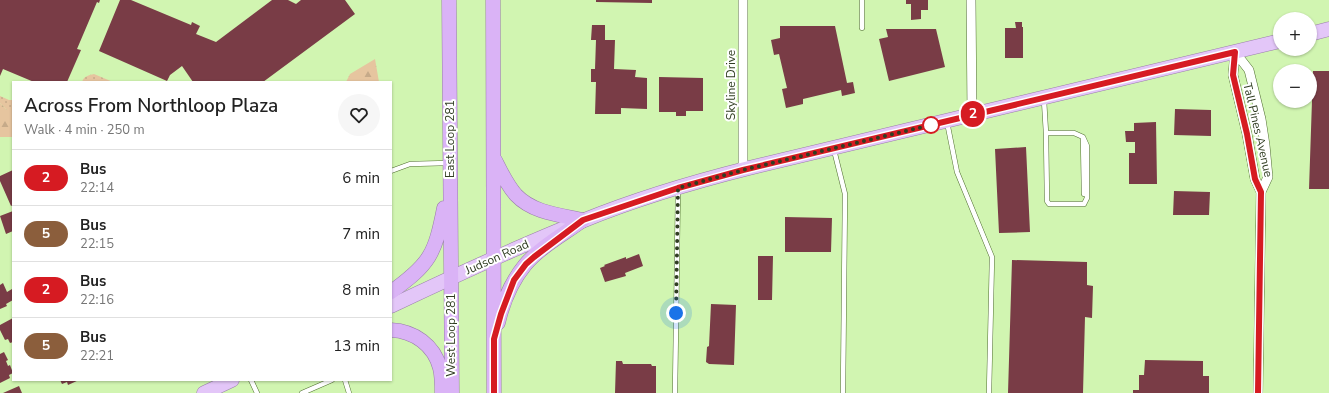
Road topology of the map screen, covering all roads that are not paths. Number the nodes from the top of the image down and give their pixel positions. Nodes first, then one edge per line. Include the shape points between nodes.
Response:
1 (449, 0) edge
2 (493, 0) edge
3 (743, 0) edge
4 (862, 0) edge
5 (971, 0) edge
6 (862, 28) dead end
7 (1329, 29) edge
8 (1317, 32) edge
9 (1273, 43) edge
10 (1235, 52) junction
11 (1044, 98) junction
12 (972, 115) junction
13 (946, 121) junction
14 (1046, 132) junction
15 (833, 148) junction
16 (494, 158) junction
17 (450, 163) junction
18 (743, 170) junction
19 (392, 171) edge
20 (450, 178) junction
21 (678, 188) junction
22 (1261, 192) junction
23 (583, 220) junction
24 (493, 258) junction
25 (451, 278) junction
26 (392, 291) edge
27 (392, 306) edge
28 (392, 330) edge
29 (494, 339) junction
30 (230, 381) edge
31 (251, 381) edge
32 (330, 381) edge
33 (344, 381) edge
34 (204, 393) edge
35 (257, 393) edge
36 (302, 393) edge
37 (349, 393) edge
38 (442, 393) edge
39 (452, 393) edge
40 (494, 393) edge
41 (675, 393) edge
42 (843, 393) edge
43 (989, 393) edge
44 (1258, 393) edge

1 - 17 highway, East Loop 281
2 - 16 highway
3 - 18 street, Skyline Drive
4 - 6 lane
5 - 12 street
7 - 8 main road
9 - 10 main road, Judson Road
10 - 11 main road, Judson Road
10 - 22 street, Tall Pines Avenue via 1233,75 1255,179
10 - 22 street, Tall Pines Avenue via 1249,70 1261,119 1268,177
11 - 12 main road, Judson Road
11 - 14 lane
12 - 13 main road, Judson Road
13 - 15 main road, Judson Road
13 - 43 lane via 957,172 992,257
14 - 14 lane via 1049,204 1084,204 1083,137 1074,133
15 - 18 main road, Judson Road
15 - 42 lane via 845,194
16 - 23 highway via 512,189 524,202 546,212
16 - 24 highway
17 - 19 lane via 410,164
17 - 20 highway, East Loop 281
18 - 21 main road, Judson Road
20 - 25 highway, East Loop 281
20 - 26 highway via 438,235 431,255 412,276
21 - 23 main road, Judson Road
21 - 41 lane
22 - 44 street, Tall Pines Avenue
23 - 24 main road, Judson Road
23 - 29 highway via 534,257 519,272 504,302
24 - 25 main road, Judson Road
24 - 29 highway
25 - 27 main road, Judson Road
25 - 39 highway, West Loop 281
28 - 38 highway via 410,333 427,345 440,368
29 - 40 highway
30 - 34 main road
31 - 35 lane
32 - 36 lane
33 - 37 lane

